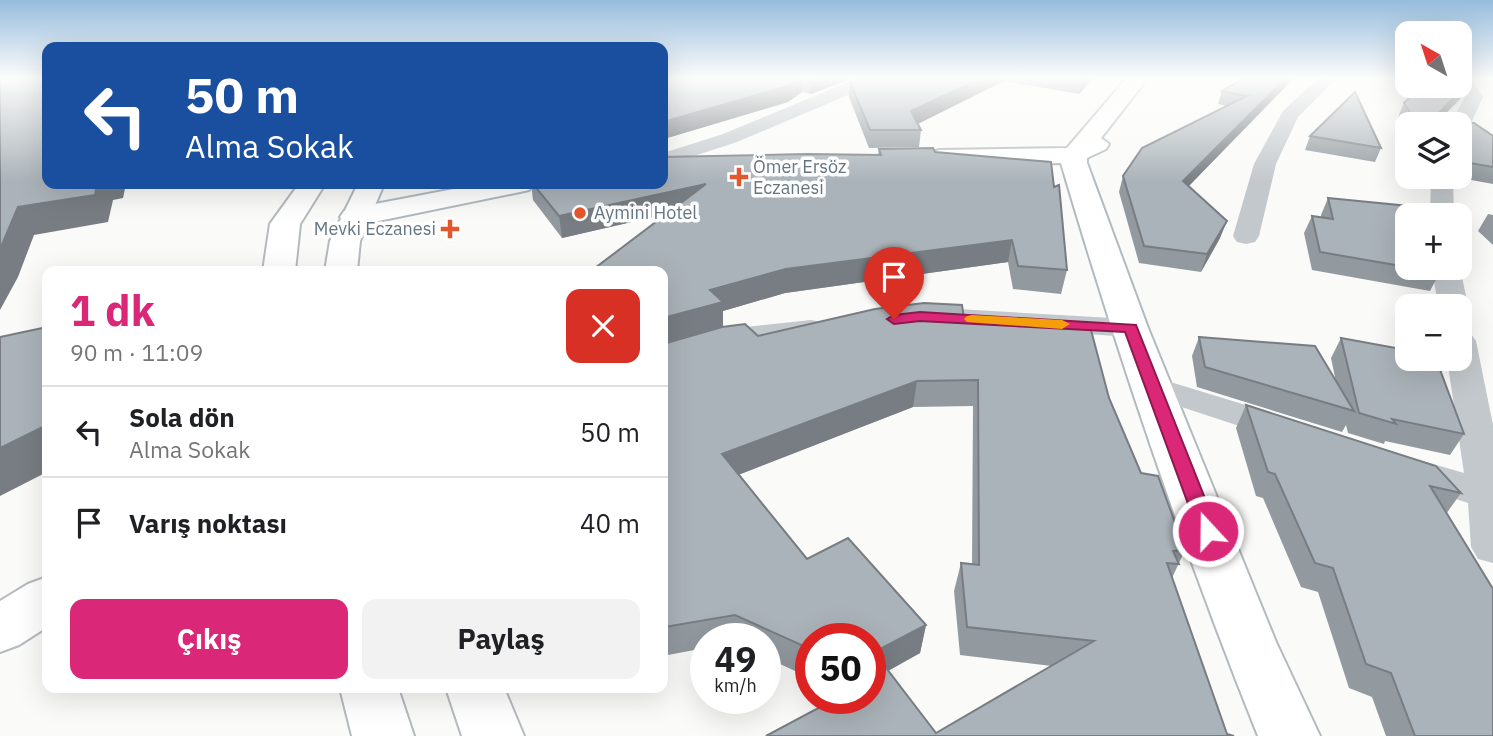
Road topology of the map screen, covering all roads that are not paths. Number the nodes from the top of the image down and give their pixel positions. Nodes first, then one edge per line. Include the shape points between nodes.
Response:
1 (788, 113) edge
2 (1109, 113) edge
3 (1132, 113) edge
4 (1292, 113) edge
5 (1472, 128) edge
6 (1483, 135) edge
7 (1074, 155) junction
8 (668, 158) edge
9 (922, 158) edge
10 (668, 160) edge
11 (743, 160) edge
12 (309, 189) edge
13 (368, 189) edge
14 (495, 189) edge
15 (354, 217) junction
16 (285, 225) junction
17 (1246, 236) dead end
18 (266, 266) edge
19 (280, 266) edge
20 (342, 266) edge
21 (893, 319) edge
22 (839, 326) edge
23 (1130, 328) junction
24 (668, 355) edge
25 (1466, 371) edge
26 (1154, 387) junction
27 (1320, 441) edge
28 (1372, 457) edge
29 (1490, 496) edge
30 (1493, 547) edge
31 (42, 602) edge
32 (0, 629) edge
33 (370, 693) edge
34 (477, 693) edge
35 (383, 736) edge
36 (494, 736) edge
37 (1289, 736) edge

1 - 8 street
2 - 7 main road
3 - 7 main road via 1114,134
4 - 17 street via 1265,163
5 - 6 street
7 - 9 main road
7 - 23 main road
10 - 11 main road
12 - 16 main road
13 - 15 main road
14 - 15 main road
15 - 20 main road
16 - 18 main road
16 - 19 main road
21 - 23 street via 920,316
22 - 24 street via 718,340
23 - 26 main road
25 - 29 street
26 - 27 street
26 - 37 main road via 1248,642
28 - 29 street
29 - 30 street
31 - 32 main road
33 - 35 main road
34 - 36 main road

